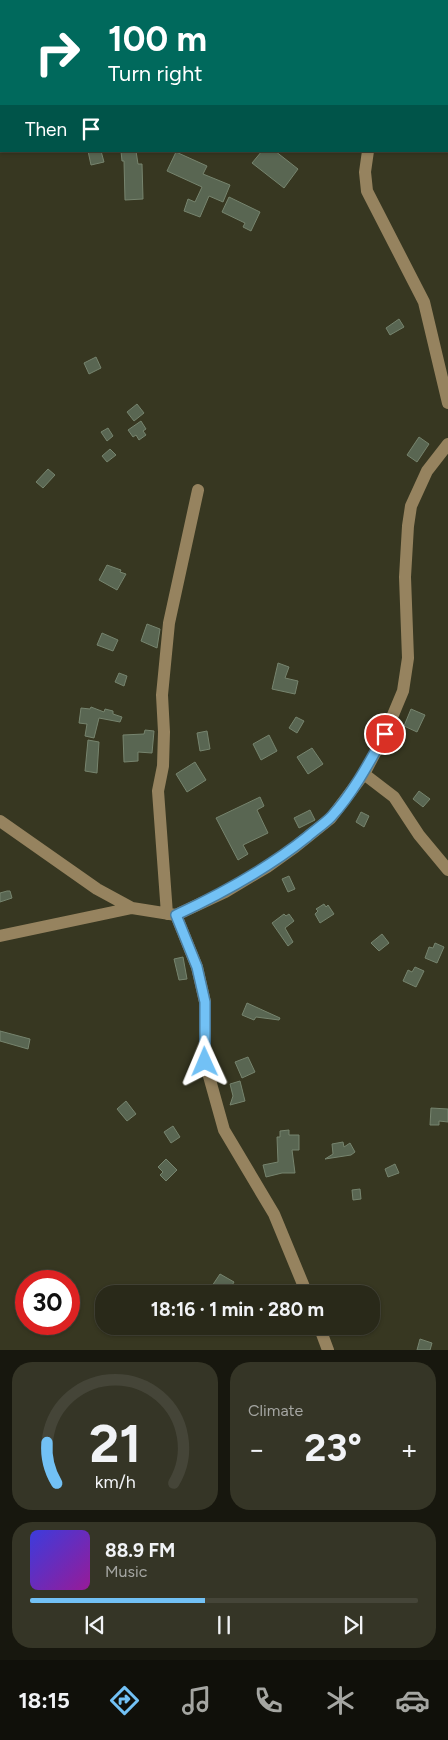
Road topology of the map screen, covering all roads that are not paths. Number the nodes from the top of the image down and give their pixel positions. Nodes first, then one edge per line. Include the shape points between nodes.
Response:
1 (368, 152) edge
2 (448, 403) edge
3 (448, 444) edge
4 (198, 490) dead end
5 (364, 774) junction
6 (0, 821) edge
7 (448, 870) edge
8 (132, 908) junction
9 (172, 914) junction
10 (0, 936) edge
11 (303, 1285) edge
12 (322, 1335) edge
13 (328, 1350) edge

1 - 2 street via 367,191 424,302
3 - 5 street via 427,471 411,506 405,577 408,658 403,691
4 - 9 street via 169,623 162,695 164,732 158,791
5 - 7 street via 394,797
5 - 9 street via 330,818 295,847 224,892
6 - 8 street via 97,889
8 - 9 street
8 - 10 street
9 - 11 street via 197,967 205,1002 205,1062 224,1130 274,1214
12 - 13 street

